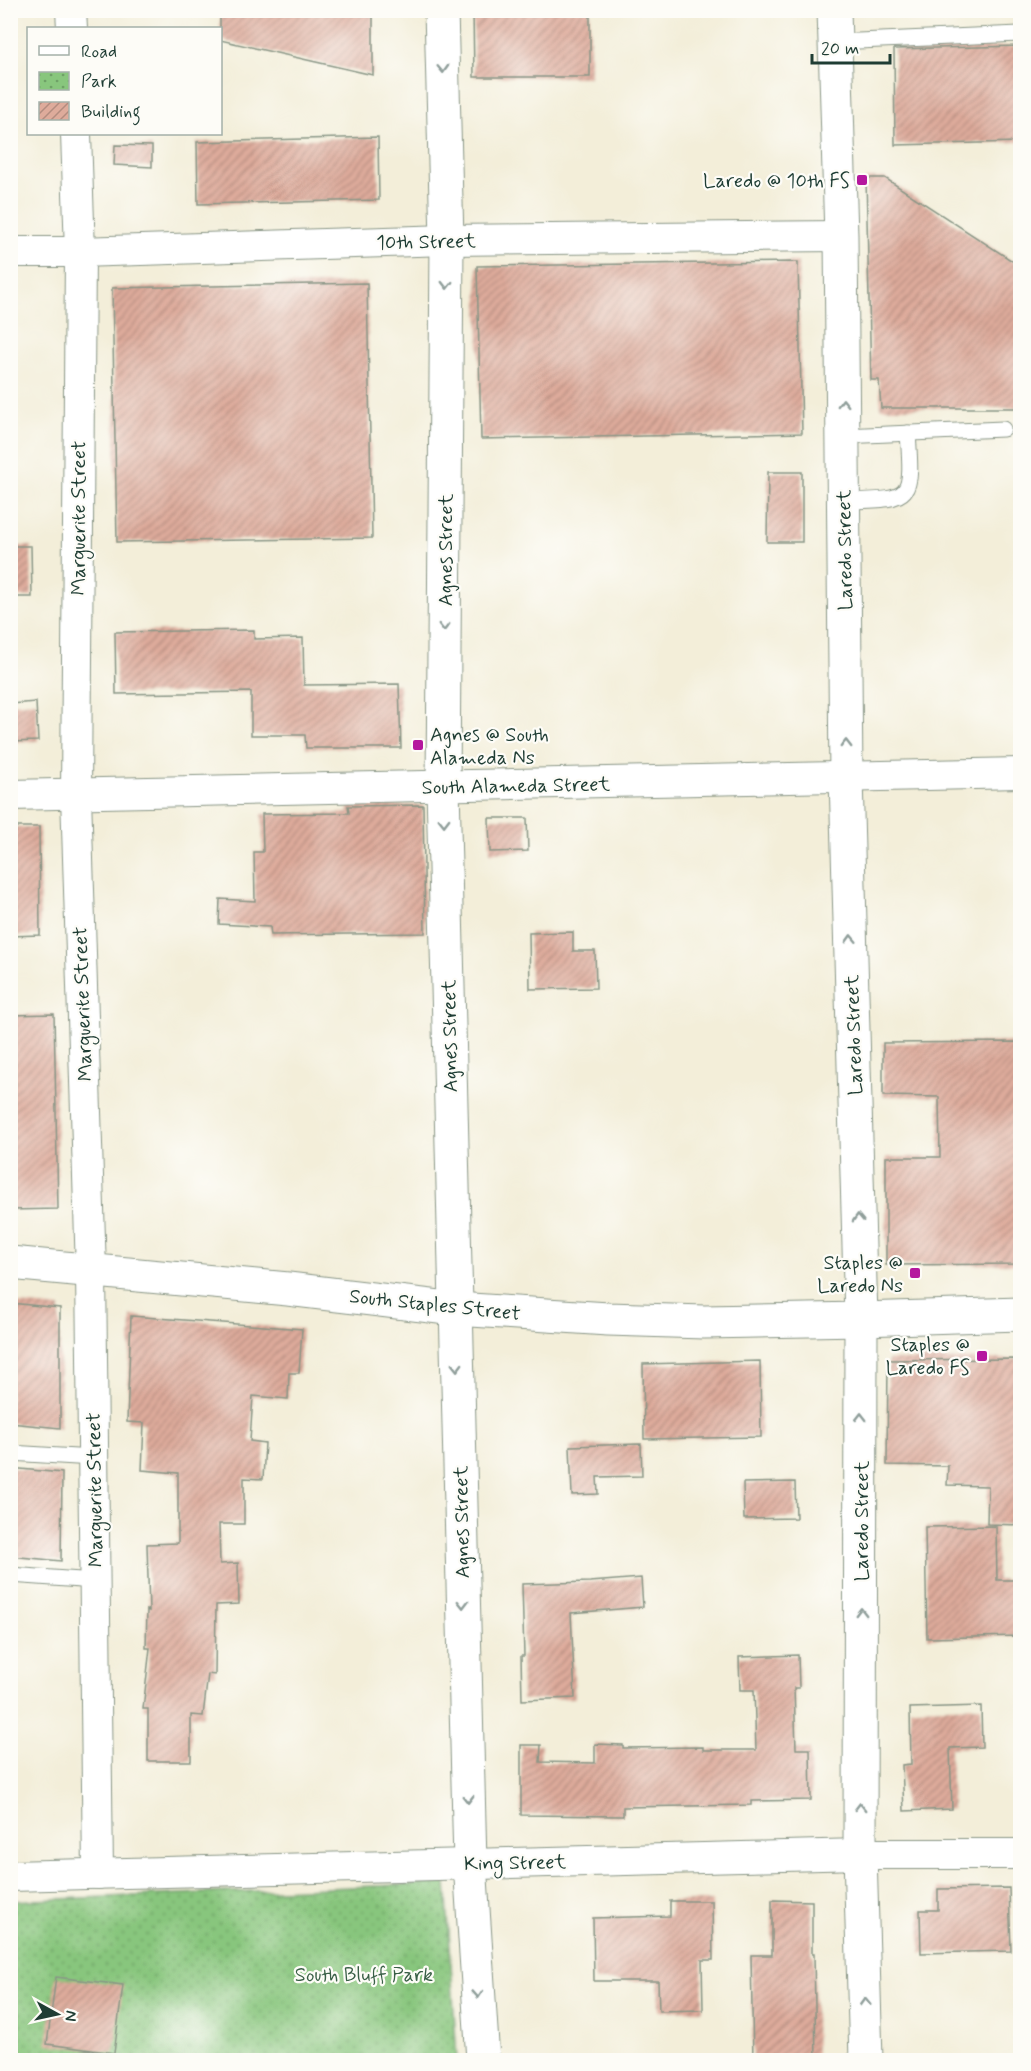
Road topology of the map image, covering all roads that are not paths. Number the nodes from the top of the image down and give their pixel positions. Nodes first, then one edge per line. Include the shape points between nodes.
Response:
1 (72, 10) edge
2 (441, 10) edge
3 (834, 26) edge
4 (72, 27) edge
5 (1020, 34) edge
6 (76, 135) edge
7 (841, 236) junction
8 (447, 240) junction
9 (10, 252) edge
10 (80, 252) junction
11 (1003, 429) dead end
12 (908, 433) junction
13 (843, 436) junction
14 (844, 501) junction
15 (1020, 772) edge
16 (846, 777) junction
17 (443, 787) junction
18 (10, 795) edge
19 (76, 795) junction
20 (10, 1263) edge
21 (91, 1271) junction
22 (456, 1309) junction
23 (1020, 1314) edge
24 (861, 1319) junction
25 (10, 1453) edge
26 (93, 1458) junction
27 (10, 1575) edge
28 (95, 1581) junction
29 (860, 1854) junction
30 (1020, 1854) edge
31 (470, 1863) junction
32 (98, 1874) junction
33 (10, 1876) edge
34 (483, 2061) edge
35 (866, 2061) edge

1 - 4 street
2 -> 8 main road, Agnes Street
3 - 5 lane
3 - 7 main road, Laredo Street
6 - 10 street, Marguerite Street
7 - 8 street, 10th Street
13 -> 7 main road, Laredo Street
8 - 10 street, 10th Street
8 -> 17 main road, Agnes Street
9 - 10 street, 10th Street
10 - 19 street, Marguerite Street
11 - 12 lane
12 - 13 lane
12 - 14 lane via 911,474 907,490 897,498
13 - 14 main road, Laredo Street
16 -> 14 main road, Laredo Street
15 - 16 street, South Alameda Street
16 - 17 street, South Alameda Street
24 -> 16 main road, Laredo Street
17 - 19 street, South Alameda Street
17 -> 22 main road, Agnes Street
18 - 19 street, South Alameda Street
19 - 21 street, Marguerite Street
20 - 21 main road, South Staples Street
21 - 22 main road, South Staples Street
21 - 26 street, Marguerite Street
22 - 24 main road, South Staples Street via 704,1322
22 -> 31 main road, Agnes Street
23 - 24 main road, South Staples Street
29 -> 24 main road, Laredo Street
25 - 26 lane
26 - 28 street, Marguerite Street
27 - 28 lane
28 - 32 street, Marguerite Street
29 - 30 street, King Street
29 - 31 street, King Street
35 -> 29 main road, Laredo Street
31 - 32 street, King Street
31 -> 34 main road, Agnes Street
32 - 33 street, King Street

